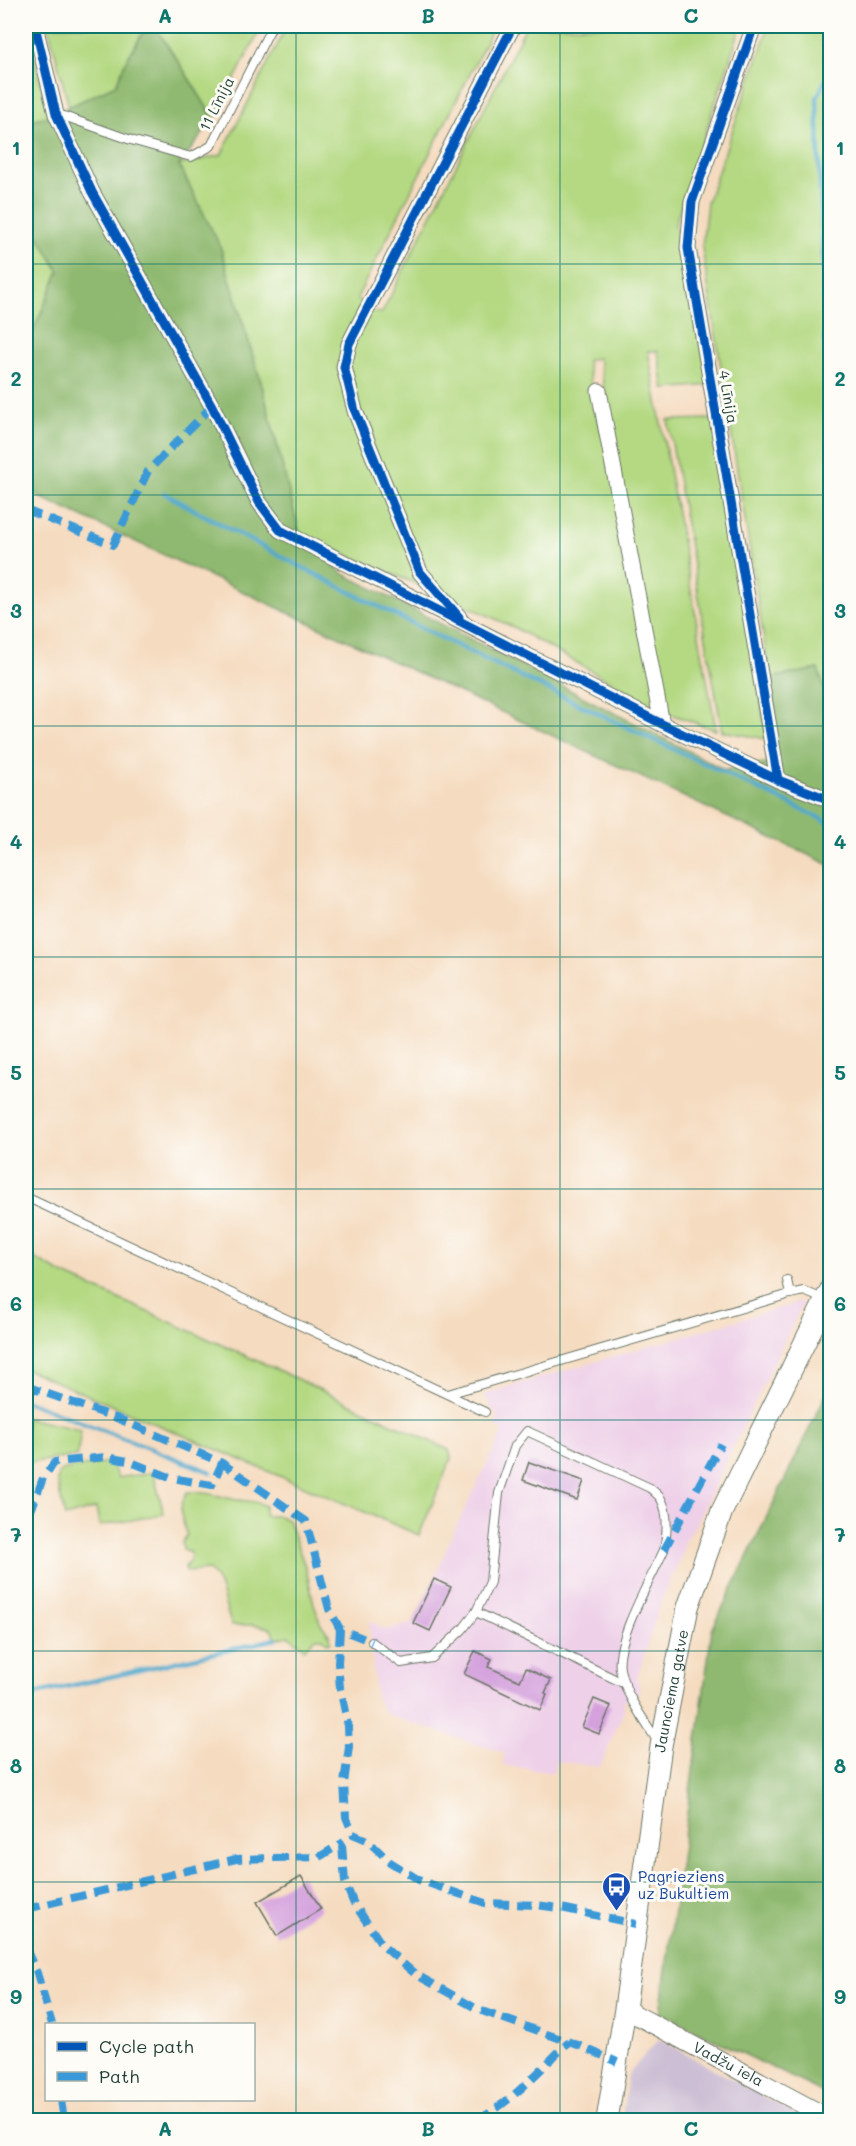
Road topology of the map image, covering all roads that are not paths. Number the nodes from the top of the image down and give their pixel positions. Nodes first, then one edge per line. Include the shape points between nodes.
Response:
1 (35, 26) edge
2 (272, 26) edge
3 (513, 26) edge
4 (754, 26) edge
5 (56, 114) junction
6 (598, 392) dead end
7 (462, 621) junction
8 (662, 724) junction
9 (778, 780) junction
10 (831, 801) edge
11 (26, 1197) edge
12 (787, 1280) dead end
13 (790, 1294) junction
14 (828, 1296) edge
15 (448, 1394) junction
16 (485, 1412) dead end
17 (476, 1612) junction
18 (372, 1642) dead end
19 (625, 1684) junction
20 (661, 1746) junction
21 (625, 2009) junction
22 (831, 2120) edge
23 (607, 2121) edge

1 - 5 street
2 - 5 lane, 11 Līnija via 211,146 191,156
3 - 7 street via 349,344 344,367 355,411 420,572
4 - 9 street, 4 Līnija via 692,202 688,248
5 - 7 street via 92,192 212,406 259,502 280,530
6 - 8 street
7 - 8 street
8 - 9 street
9 - 10 street
11 - 15 lane
12 - 13 lane
13 - 14 lane via 804,1291
13 - 15 lane
14 - 20 main road, Jaunciema gatve via 722,1511 688,1607
15 - 16 lane
17 - 18 lane via 432,1658 401,1663
17 - 19 lane
17 - 19 lane via 490,1582 499,1493 515,1446 526,1431 650,1488 661,1499 667,1522 666,1542 622,1639 619,1657
19 - 20 lane
20 - 21 main road, Jaunciema gatve
21 - 22 street, Vadžu iela
21 - 23 main road, Jaunciema gatve

